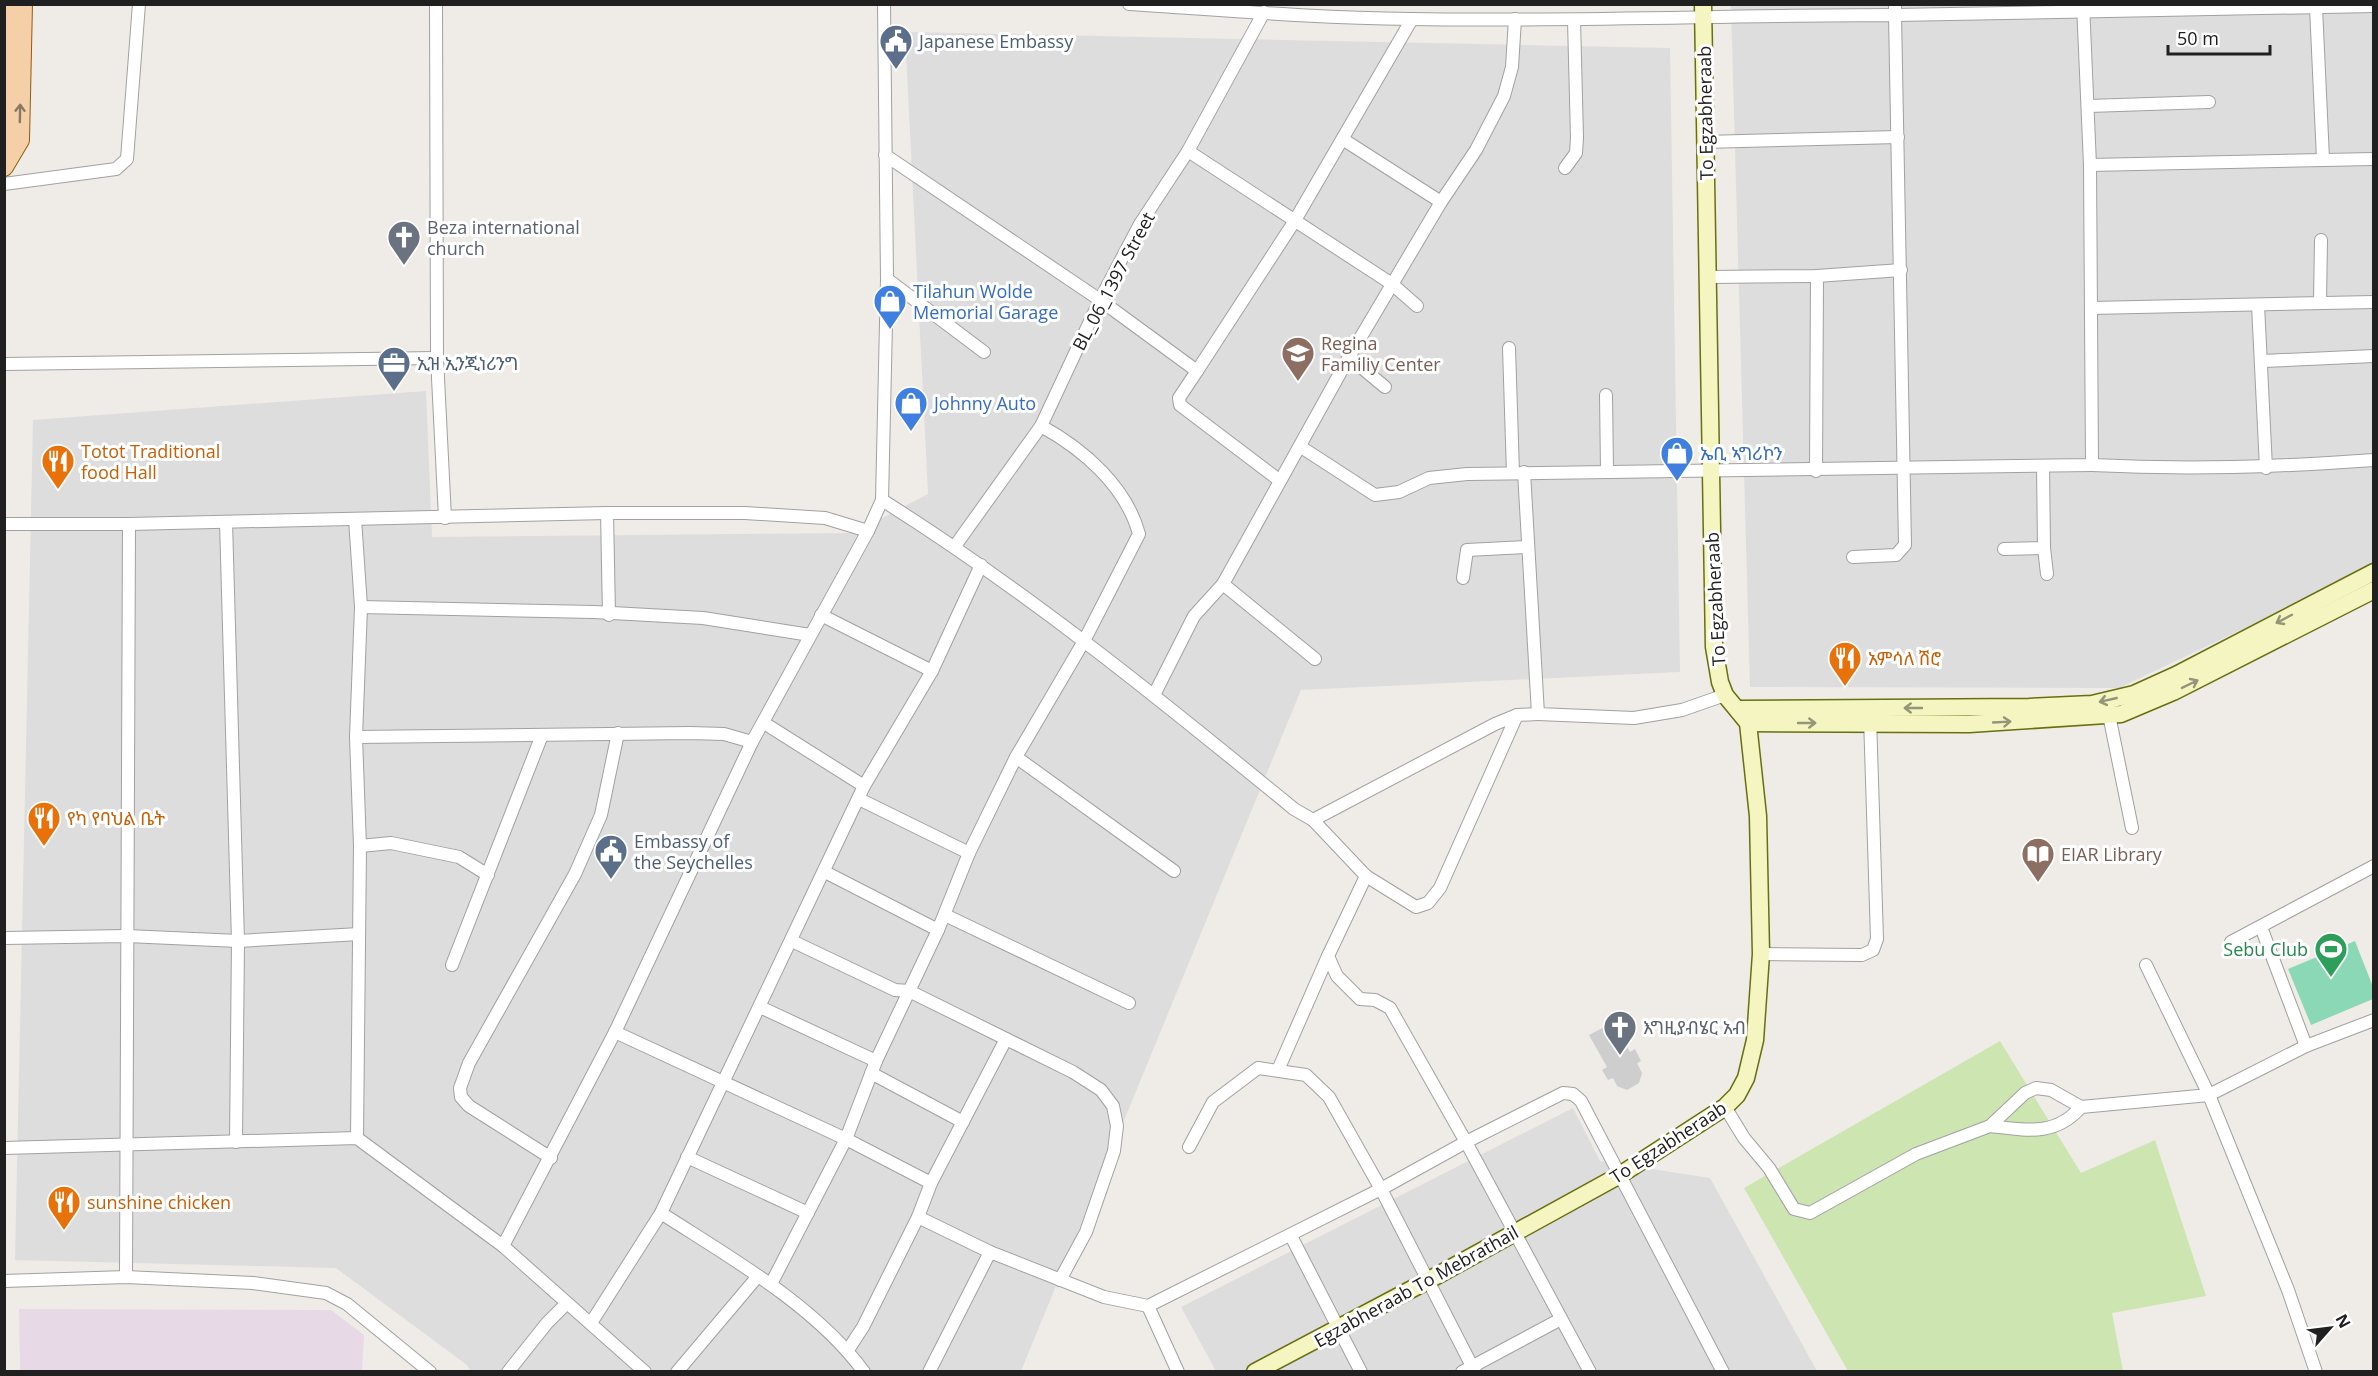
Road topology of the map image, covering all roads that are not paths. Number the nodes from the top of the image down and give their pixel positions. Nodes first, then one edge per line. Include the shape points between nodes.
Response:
1 (9, 4) edge
2 (23, 4) edge
3 (139, 4) edge
4 (436, 4) edge
5 (884, 4) edge
6 (1129, 4) edge
7 (1387, 4) edge
8 (2373, 6) edge
9 (2316, 7) junction
10 (2083, 8) edge
11 (1993, 9) edge
12 (1803, 10) edge
13 (1895, 10) edge
14 (1264, 12) junction
15 (1703, 12) edge
16 (1387, 19) junction
17 (1412, 19) junction
18 (1515, 19) junction
19 (1574, 20) junction
20 (2209, 102) dead end
21 (2089, 106) junction
22 (5, 129) edge
23 (1898, 137) junction
24 (1344, 140) junction
25 (1704, 142) junction
26 (1188, 151) junction
27 (4, 152) edge
28 (885, 155) junction
29 (2324, 159) junction
30 (2373, 159) edge
31 (2090, 165) junction
32 (4, 167) edge
33 (1564, 168) dead end
34 (4, 184) edge
35 (1441, 202) junction
36 (1294, 222) junction
37 (2321, 240) dead end
38 (1901, 270) junction
39 (1817, 276) junction
40 (1709, 277) junction
41 (886, 279) junction
42 (1392, 284) junction
43 (1101, 300) junction
44 (2320, 302) junction
45 (2373, 302) edge
46 (2258, 305) junction
47 (1418, 306) dead end
48 (2091, 308) junction
49 (1509, 348) dead end
50 (984, 352) dead end
51 (2373, 356) edge
52 (1349, 357) junction
53 (437, 358) junction
54 (2263, 361) junction
55 (4, 364) edge
56 (1197, 371) junction
57 (1385, 387) dead end
58 (1606, 395) dead end
59 (1041, 426) junction
60 (1301, 447) junction
61 (2373, 460) edge
62 (2092, 465) junction
63 (2043, 466) junction
64 (2266, 468) junction
65 (1608, 470) junction
66 (1905, 470) junction
67 (1710, 471) junction
68 (1816, 471) junction
69 (1519, 472) junction
70 (1279, 480) junction
71 (882, 500) junction
72 (606, 513) junction
73 (355, 519) junction
74 (445, 519) junction
75 (226, 522) junction
76 (4, 524) edge
77 (129, 524) junction
78 (868, 531) junction
79 (955, 546) junction
80 (1528, 547) junction
81 (2044, 548) junction
82 (2004, 549) dead end
83 (1853, 557) dead end
84 (981, 565) junction
85 (2373, 572) edge
86 (2047, 574) dead end
87 (1463, 578) dead end
88 (1222, 584) junction
89 (2373, 590) edge
90 (361, 607) junction
91 (2315, 611) junction
92 (609, 615) junction
93 (821, 615) junction
94 (810, 635) junction
95 (1084, 641) junction
96 (1315, 659) dead end
97 (932, 671) junction
98 (1154, 695) junction
99 (1725, 695) junction
100 (1538, 714) junction
101 (1517, 715) junction
102 (2109, 715) junction
103 (1743, 716) junction
104 (1870, 716) junction
105 (764, 723) junction
106 (618, 733) junction
107 (542, 735) junction
108 (356, 738) junction
109 (752, 742) junction
110 (1016, 757) junction
111 (864, 786) junction
112 (859, 799) junction
113 (1312, 820) junction
114 (2133, 828) dead end
115 (360, 846) junction
116 (969, 853) junction
117 (2373, 866) edge
118 (1174, 871) dead end
119 (825, 872) junction
120 (488, 875) junction
121 (1366, 876) junction
122 (945, 915) junction
123 (2260, 927) junction
124 (938, 930) junction
125 (358, 934) junction
126 (127, 936) junction
127 (4, 938) edge
128 (238, 941) junction
129 (792, 941) junction
130 (2231, 942) dead end
131 (1761, 954) junction
132 (1328, 956) junction
133 (452, 965) dead end
134 (2146, 965) dead end
135 (909, 991) junction
136 (1129, 1003) dead end
137 (760, 1007) junction
138 (2373, 1020) edge
139 (615, 1032) junction
140 (1006, 1039) junction
141 (2306, 1046) junction
142 (874, 1067) junction
143 (1278, 1070) junction
144 (724, 1084) junction
145 (2209, 1095) junction
146 (1725, 1107) junction
147 (2081, 1107) junction
148 (963, 1122) junction
149 (1990, 1126) junction
150 (357, 1138) junction
151 (846, 1139) junction
152 (236, 1142) junction
153 (1466, 1142) junction
154 (128, 1143) junction
155 (1189, 1147) dead end
156 (4, 1148) edge
157 (687, 1157) junction
158 (550, 1158) junction
159 (1620, 1174) junction
160 (931, 1184) junction
161 (1381, 1189) junction
162 (1575, 1198) joint
163 (660, 1213) junction
164 (808, 1213) junction
165 (918, 1216) junction
166 (1516, 1232) junction
167 (1291, 1236) junction
168 (503, 1246) junction
169 (990, 1252) junction
170 (758, 1276) junction
171 (126, 1277) junction
172 (1060, 1280) junction
173 (1429, 1280) junction
174 (4, 1281) edge
175 (771, 1284) junction
176 (566, 1304) junction
177 (1148, 1305) junction
178 (1561, 1320) junction
179 (591, 1323) junction
180 (1338, 1329) junction
181 (848, 1350) junction
182 (1470, 1370) edge
183 (430, 1371) edge
184 (508, 1371) edge
185 (645, 1371) edge
186 (678, 1371) edge
187 (864, 1371) edge
188 (929, 1371) edge
189 (1178, 1371) edge
190 (1255, 1371) edge
191 (1361, 1371) edge
192 (1590, 1371) edge
193 (1723, 1371) edge
194 (2316, 1371) edge

1 - 22 main road
32 -> 2 main road via 20,140
3 - 34 street via 128,159 116,169
4 - 53 street
5 - 28 street
6 - 14 street
7 - 16 street
8 - 9 street
9 - 10 street
9 - 29 street
10 - 11 street
10 - 21 street
11 - 13 street
12 - 13 street
12 - 15 street
13 - 23 street
14 - 16 street
14 - 26 street, BL_06_1397 Street
15 - 19 street
15 - 25 main road, To Egzabheraab
16 - 17 street
17 - 18 street
17 - 24 street
18 - 19 street
18 - 35 street via 1512,67 1504,96 1476,150
19 - 33 street via 1577,145 1576,153
20 - 21 street
21 - 31 street
22 - 27 main road
23 - 25 street
23 - 38 street
24 - 35 street
24 - 36 street
25 - 40 main road, To Egzabheraab
26 - 36 street
26 - 43 street, BL_06_1397 Street via 1140,224
28 - 41 street
28 - 43 street
29 - 30 street
29 - 31 street
31 - 48 street
35 - 42 street
36 - 42 street
36 - 56 street
37 - 44 street
38 - 39 street
38 - 66 street
39 - 40 street
39 - 68 street
40 - 67 main road, To Egzabheraab
41 - 50 street
41 - 71 street
42 - 47 street
42 - 52 street
43 - 56 street
43 - 59 street, BL_06_1397 Street
44 - 45 street
44 - 46 street
46 - 48 street
46 - 54 street
48 - 62 street
49 - 69 street
51 - 54 street
52 - 57 street
52 - 60 street
53 - 55 street
53 - 74 street
54 - 64 street
56 - 70 street via 1179,398 1180,405
58 - 65 street
59 - 79 street, BL_06_1397 Street
59 - 95 street via 1111,478 1139,534
60 - 69 street via 1375,495 1399,492 1429,478
60 - 70 street
61 - 64 street
62 - 63 street
62 - 64 street via 2178,470
63 - 66 street
63 - 81 street
65 - 67 street
65 - 69 street
66 - 68 street
66 - 83 street via 1905,545 1901,552
67 - 68 street
67 - 99 main road, To Egzabheraab via 1714,647
69 - 80 street
70 - 88 street
71 - 78 street
71 - 79 street
72 - 74 street
72 - 78 street via 789,515 825,518
72 - 92 street
73 - 74 street
73 - 75 street
73 - 90 street
75 - 77 street
75 - 128 street
76 - 77 street
77 - 126 street
78 - 93 street
79 - 84 street
80 - 87 street via 1467,550
80 - 100 street
81 - 82 street
81 - 86 street
84 - 95 street
84 - 97 street
85 - 91 main road
88 - 96 street
88 - 98 street via 1194,616
89 - 91 main road
90 - 92 street
90 - 108 street
102 -> 91 main road via 2146,705
91 -> 104 main road via 2115,699 2092,704
92 - 94 street via 703,618
93 - 94 street
93 - 97 street
94 - 105 street
95 - 98 street
95 - 110 street
97 - 111 street
98 - 113 street via 1294,810
99 - 100 street via 1682,710 1634,718
99 - 103 main road
100 - 101 street
101 - 113 street
101 - 121 street via 1440,888 1428,903 1416,907
104 -> 102 main road via 1968,724
102 - 114 street
103 - 104 main road
103 - 131 main road, To Egzabheraab via 1758,816
104 - 131 street via 1877,939 1873,950 1862,955
105 - 109 street
105 - 111 street
106 - 107 street
106 - 109 street via 724,734
106 - 158 street via 601,815 575,874 485,1032 460,1088 461,1097 469,1106
107 - 108 street
107 - 120 street
108 - 115 street
109 - 139 street
110 - 116 street
110 - 118 street
111 - 112 street
112 - 116 street
112 - 119 street
113 - 121 street
115 - 120 street via 391,843 459,857
115 - 125 street
116 - 122 street
117 - 123 street
119 - 124 street
119 - 129 street
120 - 133 street
121 - 132 street
122 - 124 street
122 - 136 street
123 - 130 street
123 - 141 street
124 - 135 street
125 - 128 street
125 - 150 street
126 - 127 street
126 - 128 street
126 - 154 street
128 - 152 street
129 - 135 street via 895,990
129 - 137 street
131 - 146 main road, To Egzabheraab via 1751,1063 1737,1095
132 - 143 street
132 - 153 street via 1337,976 1360,999 1375,1000 1390,1008
134 - 145 street
135 - 140 street
135 - 142 street
137 - 142 street
137 - 144 street
138 - 141 street
139 - 144 street
139 - 158 street
140 - 148 street
140 - 172 street via 1073,1072 1101,1090 1113,1106 1117,1126 1114,1151 1099,1201
141 - 145 street
142 - 148 street
142 - 151 street
143 - 155 street via 1258,1068 1213,1102
143 - 161 street via 1306,1075 1329,1097
144 - 151 street
144 - 157 street
145 - 147 street
145 - 194 street
146 - 149 street via 1794,1209 1810,1213 1916,1154
146 - 159 main road, To Egzabheraab
147 - 149 street via 2064,1123 2047,1130
147 - 149 street via 2051,1090 2036,1088 2025,1093
148 - 160 street
150 - 152 street
150 - 168 street
151 - 160 street
151 - 164 street
152 - 154 street
153 - 159 street via 1563,1093 1574,1094
153 - 161 street
153 - 166 street
154 - 156 street
154 - 171 street
157 - 163 street
157 - 164 street
158 - 168 street
159 - 162 main road, To Egzabheraab
159 - 193 street
160 - 165 street
161 - 167 street
161 - 173 street
162 - 166 main road, Egzabheraab To Mebrathail
163 - 170 street
163 - 179 street
164 - 175 street
165 - 169 street
165 - 181 street
166 - 173 main road, Egzabheraab To Mebrathail
166 - 178 street
167 - 177 street
167 - 180 street
168 - 176 street
169 - 172 street
169 - 188 street
170 - 175 street
170 - 186 street
171 - 174 street
171 - 183 street via 253,1283 326,1293 347,1304
172 - 177 street via 1104,1297
173 - 180 main road, Egzabheraab To Mebrathail
173 - 182 street
175 - 181 street
176 - 179 street
176 - 184 street
177 - 189 street
178 - 182 street
178 - 192 street
179 - 185 street
180 - 190 main road, Egzabheraab To Mebrathail
180 - 191 street
181 - 187 street

